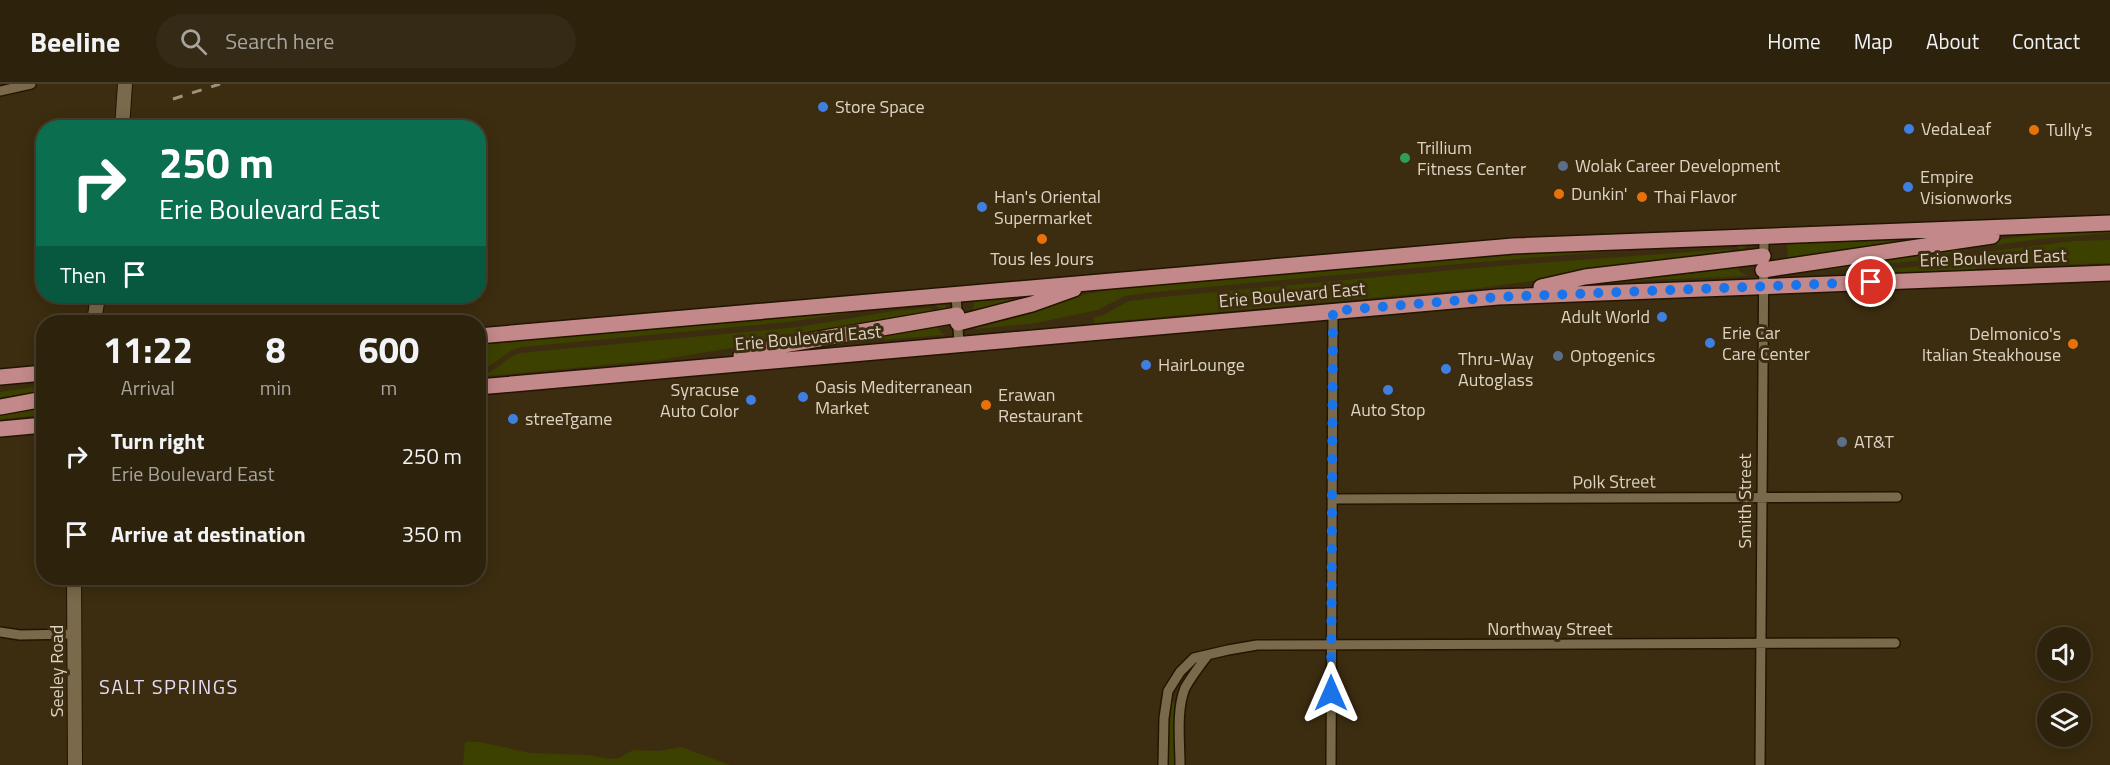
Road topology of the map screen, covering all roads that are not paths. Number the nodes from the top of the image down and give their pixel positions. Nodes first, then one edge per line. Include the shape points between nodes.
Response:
1 (31, 84) edge
2 (125, 84) edge
3 (0, 91) edge
4 (123, 120) edge
5 (2110, 223) edge
6 (2066, 225) junction
7 (1764, 237) junction
8 (1763, 271) junction
9 (2110, 273) edge
10 (1094, 282) junction
11 (956, 294) junction
12 (1498, 297) junction
13 (1333, 311) junction
14 (958, 319) junction
15 (486, 335) edge
16 (959, 344) junction
17 (694, 367) junction
18 (36, 374) edge
19 (0, 377) edge
20 (486, 386) edge
21 (36, 400) edge
22 (0, 407) edge
23 (36, 426) edge
24 (0, 429) edge
25 (1761, 497) junction
26 (1897, 497) dead end
27 (1332, 499) junction
28 (74, 585) edge
29 (0, 632) edge
30 (75, 634) junction
31 (1895, 643) dead end
32 (1760, 645) junction
33 (1332, 646) junction
34 (1207, 656) junction
35 (1173, 682) junction
36 (1184, 691) junction
37 (75, 765) edge
38 (1163, 765) edge
39 (1180, 765) edge
40 (1331, 765) edge
41 (1760, 765) edge

1 - 3 street
2 - 4 street
5 - 6 main road, Erie Boulevard East
6 - 7 main road, Erie Boulevard East
6 - 8 main road
7 - 8 street, Smith Street
7 - 10 main road, Erie Boulevard East via 1502,246
8 - 9 main road, Erie Boulevard East
8 - 12 main road, Erie Boulevard East
8 - 12 main road via 1585,278
8 - 25 street, Smith Street
10 - 11 main road, Erie Boulevard East
10 - 14 main road via 1032,304
11 - 14 street
11 - 15 main road, Erie Boulevard East
12 - 13 main road, Erie Boulevard East
13 - 16 main road, Erie Boulevard East
13 - 27 street
14 - 16 street
14 - 17 main road via 778,346
16 - 17 main road, Erie Boulevard East
17 - 20 main road, Erie Boulevard East
18 - 19 main road
21 - 22 main road
23 - 24 main road
25 - 26 street, Polk Street
25 - 27 street, Polk Street
25 - 32 street, Smith Street
27 - 33 street
28 - 30 street, Seeley Road
29 - 30 street
30 - 37 street, Seeley Road
31 - 32 street, Northway Street
32 - 33 street, Northway Street
32 - 41 street, Smith Street
33 - 34 street, Northway Street via 1257,645
33 - 40 street
34 - 35 street, Northway Street via 1194,658
34 - 36 street
35 - 36 street
35 - 38 street via 1164,718
36 - 39 street

